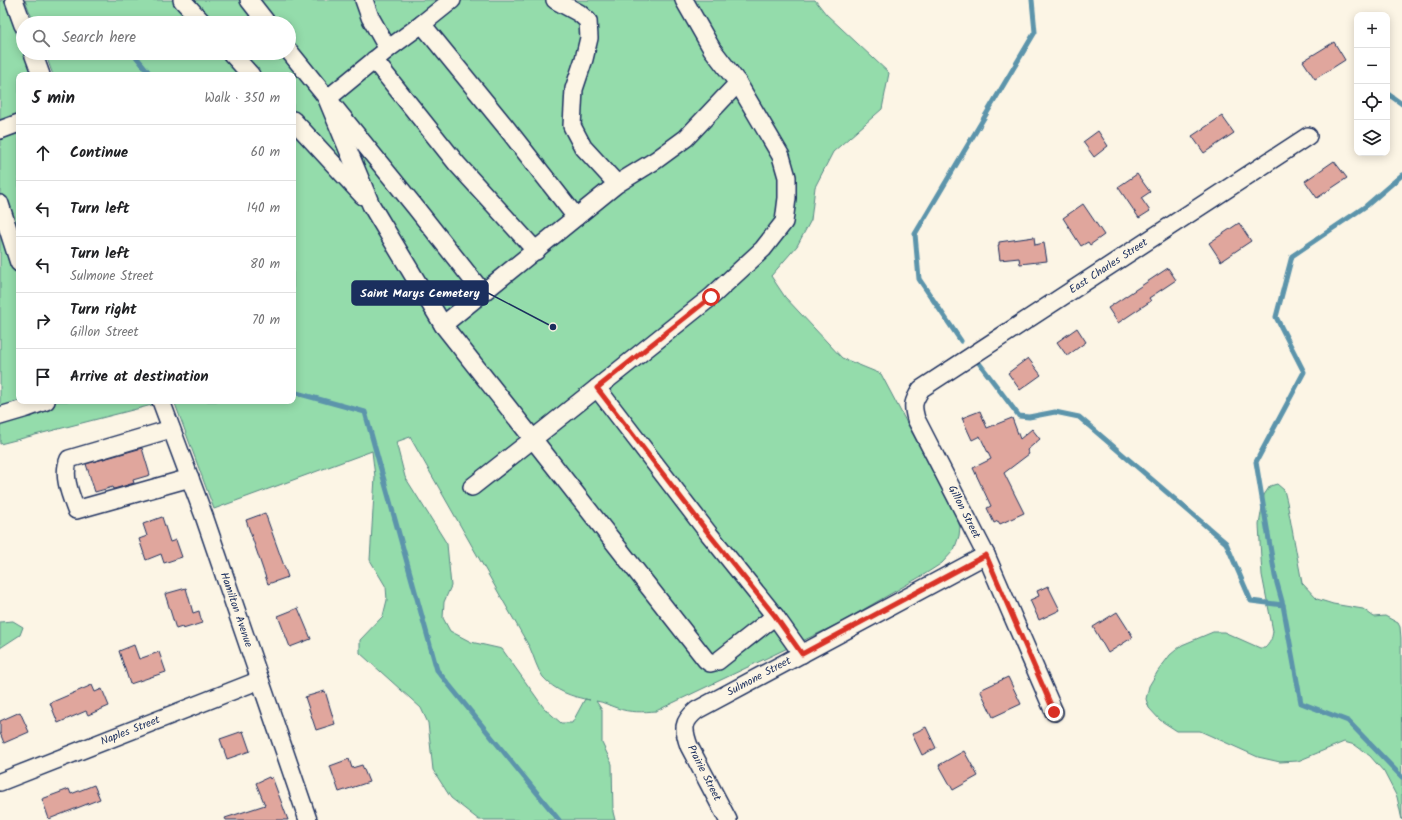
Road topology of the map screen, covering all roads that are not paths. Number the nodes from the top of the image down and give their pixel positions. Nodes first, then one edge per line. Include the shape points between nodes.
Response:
1 (14, 0) edge
2 (182, 0) edge
3 (249, 0) edge
4 (364, 0) edge
5 (452, 0) edge
6 (555, 0) edge
7 (684, 0) edge
8 (20, 16) edge
9 (197, 16) edge
10 (262, 16) edge
11 (422, 24) junction
12 (388, 49) junction
13 (296, 59) edge
14 (36, 60) edge
15 (237, 60) edge
16 (374, 60) junction
17 (40, 72) edge
18 (248, 72) edge
19 (738, 83) junction
20 (327, 99) junction
21 (296, 123) edge
22 (16, 124) edge
23 (0, 130) edge
24 (1308, 136) dead end
25 (617, 184) junction
26 (0, 204) edge
27 (371, 205) junction
28 (576, 217) junction
29 (536, 251) junction
30 (16, 254) edge
31 (483, 294) junction
32 (443, 325) junction
33 (597, 388) junction
34 (914, 402) joint
35 (38, 404) edge
36 (162, 404) edge
37 (0, 416) edge
38 (171, 429) junction
39 (533, 439) junction
40 (190, 478) junction
41 (472, 487) dead end
42 (986, 555) junction
43 (775, 616) junction
44 (802, 654) junction
45 (260, 680) junction
46 (1054, 712) dead end
47 (685, 725) joint
48 (0, 782) edge
49 (308, 820) edge
50 (728, 820) edge

1 - 8 street
2 - 9 street
3 - 10 street
4 - 12 street via 370,17
5 - 11 street
6 - 25 street via 588,21 589,38 574,89 572,126 583,147
7 - 19 street via 712,49
11 - 12 street
11 - 28 street
12 - 16 street
13 - 20 street
14 - 17 street
15 - 18 street
16 - 20 street
16 - 29 street via 457,164
19 - 25 street via 686,138
19 - 33 street via 781,156 787,177 784,222 763,249 711,297
20 - 27 street
20 - 31 street
21 - 27 street
22 - 23 street
24 - 34 street, East Charles Street via 921,389
25 - 28 street
26 - 30 street
27 - 32 street
28 - 29 street
29 - 31 street
31 - 32 street
32 - 39 street
33 - 39 street
33 - 43 street
34 - 42 street, Gillon Street via 916,419
35 - 37 street
36 - 38 street, Hamilton Avenue
38 - 40 street, Hamilton Avenue
38 - 40 street via 69,459 66,467 76,510
39 - 41 street
39 - 43 street via 710,663 718,661
40 - 45 street, Hamilton Avenue
42 - 44 street, Sulmone Street
42 - 46 street, Gillon Street
43 - 44 street
44 - 47 street, Sulmone Street via 697,710 688,717
45 - 48 street, Naples Street
45 - 49 street, Hamilton Avenue
47 - 50 street, Prairie Street via 684,734 689,746

